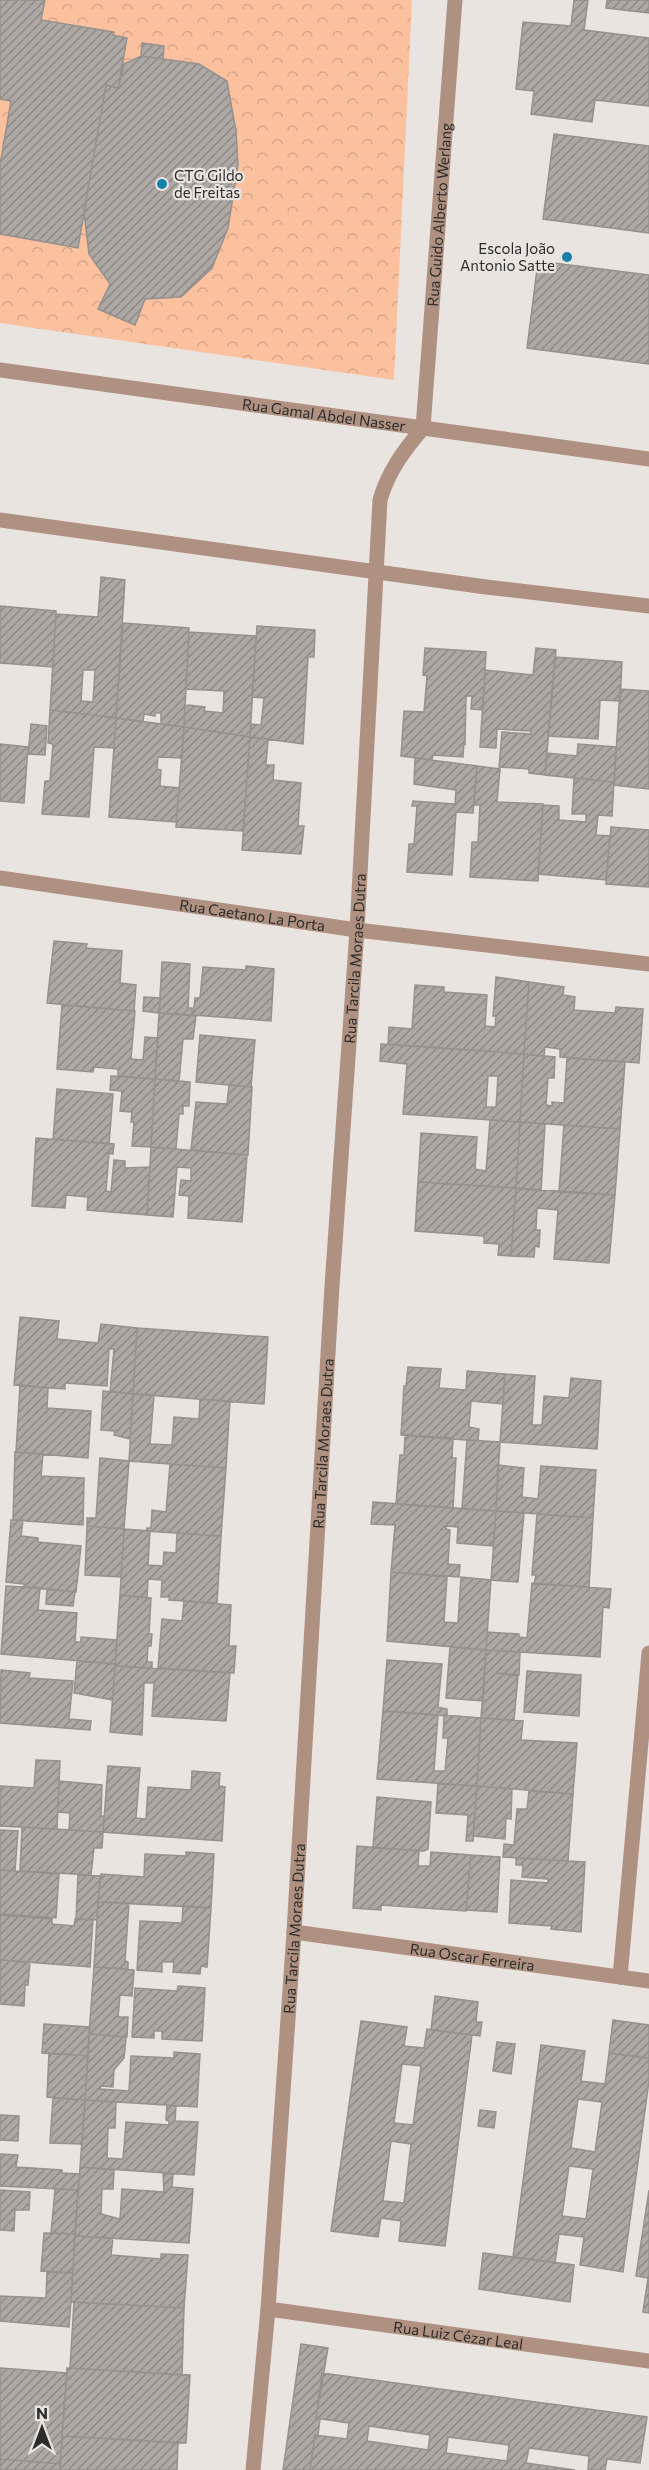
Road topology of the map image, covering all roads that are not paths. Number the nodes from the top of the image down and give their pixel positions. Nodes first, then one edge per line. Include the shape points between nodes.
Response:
1 (455, 0) edge
2 (0, 370) edge
3 (423, 428) junction
4 (649, 459) edge
5 (0, 520) edge
6 (376, 572) junction
7 (649, 606) edge
8 (0, 878) edge
9 (357, 930) junction
10 (649, 964) edge
11 (649, 1653) edge
12 (294, 1932) junction
13 (620, 1977) junction
14 (649, 1981) edge
15 (268, 2309) junction
16 (649, 2361) edge
17 (253, 2470) edge

1 - 3 street, Rua Guido Alberto Werlang
2 - 3 street, Rua Gamal Abdel Nasser
3 - 4 street, Rua Gamal Abdel Nasser
3 - 6 street, Rua Tarcila Moraes Dutra via 397,459 384,485
5 - 6 street
6 - 7 street
6 - 9 street, Rua Tarcila Moraes Dutra
8 - 9 street, Rua Caetano La Porta
9 - 10 street, Rua Caetano La Porta
9 - 12 street, Rua Tarcila Moraes Dutra
11 - 13 street
12 - 13 street, Rua Oscar Ferreira
12 - 15 street, Rua Tarcila Moraes Dutra
13 - 14 street, Rua Oscar Ferreira
15 - 16 street, Rua Luiz Cézar Leal
15 - 17 street, Rua Tarcila Moraes Dutra

